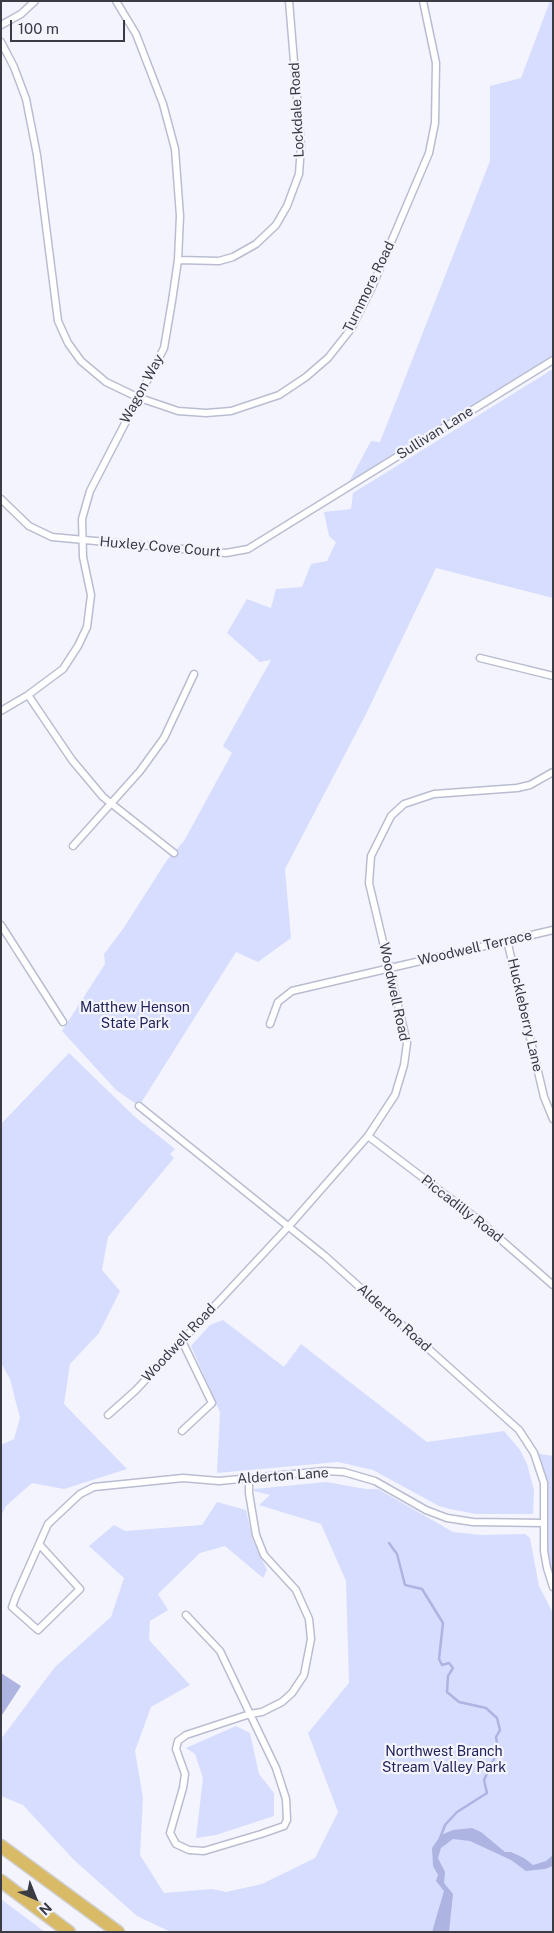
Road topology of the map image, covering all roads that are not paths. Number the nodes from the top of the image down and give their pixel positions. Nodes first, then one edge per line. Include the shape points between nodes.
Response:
1 (35, 1) edge
2 (116, 1) edge
3 (289, 1) edge
4 (423, 1) edge
5 (1, 25) edge
6 (1, 42) edge
7 (178, 260) junction
8 (553, 360) edge
9 (137, 397) junction
10 (1, 499) edge
11 (316, 505) joint
12 (81, 539) junction
13 (480, 658) dead end
14 (194, 674) dead end
15 (553, 676) edge
16 (28, 695) junction
17 (1, 711) edge
18 (553, 772) edge
19 (111, 804) junction
20 (73, 846) dead end
21 (174, 853) dead end
22 (1, 925) edge
23 (553, 930) edge
24 (507, 940) junction
25 (389, 968) junction
26 (63, 1022) dead end
27 (270, 1024) dead end
28 (139, 1106) dead end
29 (553, 1119) edge
30 (368, 1136) junction
31 (289, 1226) junction
32 (553, 1285) edge
33 (182, 1341) junction
34 (108, 1414) dead end
35 (182, 1431) dead end
36 (249, 1478) junction
37 (544, 1523) junction
38 (39, 1544) junction
39 (553, 1586) edge
40 (186, 1615) dead end
41 (250, 1714) junction
42 (1, 1846) edge
43 (1, 1881) edge
44 (69, 1932) edge
45 (118, 1932) edge

1 - 5 street via 21,14
2 - 7 street, Wagon Way via 136,34 164,104 174,149 180,216
3 - 7 street, Lockdale Road via 301,146 299,174 287,206 276,224 256,244 233,257 219,261
4 - 9 street, Turnmore Road via 436,62 437,100 429,153 351,329 328,358 306,377 279,395 257,404 206,413 178,411
6 - 9 street, Turnmore Road via 26,99 37,155 58,321 81,361 106,382
7 - 9 street, Wagon Way via 164,348
8 - 11 street, Sullivan Lane
9 - 12 street, Wagon Way via 90,491 82,519
10 - 12 street, Huxley Cove Court via 29,526 52,537
11 - 12 street, Huxley Cove Court via 248,549 226,553
12 - 16 street, Wagon Way via 91,595 87,626 63,669
13 - 15 street
14 - 19 street via 164,738
16 - 17 street, Wagon Way
16 - 19 street via 72,760
18 - 25 street, Woodwell Road via 530,785 517,788 434,794 404,804 391,816 378,839 369,866 369,883
19 - 20 street
19 - 21 street
22 - 26 street
23 - 24 street, Woodwell Terrace
24 - 25 street, Woodwell Terrace
24 - 29 street, Huckleberry Lane via 544,1097
25 - 27 street, Woodwell Terrace via 292,991 278,1002
25 - 30 street, Woodwell Road via 406,1043 404,1065 395,1095
28 - 31 street, Alderton Road
30 - 31 street, Woodwell Road
30 - 32 street, Piccadilly Road via 476,1218
31 - 33 street, Woodwell Road
31 - 37 street, Alderton Road via 519,1430 534,1454 542,1476
33 - 34 street, Woodwell Road via 136,1390
33 - 35 street via 212,1403
36 - 37 street, Alderton Lane via 344,1472 375,1481 426,1510 448,1518 474,1522
36 - 38 street, Alderton Lane via 183,1478 94,1487 80,1494 48,1524
36 - 41 street via 256,1535 264,1555 296,1590 304,1605 310,1619 311,1639 304,1675 292,1694 262,1712
37 - 39 street, Alderton Road via 547,1568
38 - 38 street, Alderton Lane via 12,1607 38,1630 80,1589
40 - 41 street via 220,1651
41 - 41 street via 276,1768 286,1799 287,1820 284,1826 204,1851 189,1850 176,1844 170,1833 185,1774 176,1749 178,1742 200,1730
42 - 45 highway
43 - 44 highway

